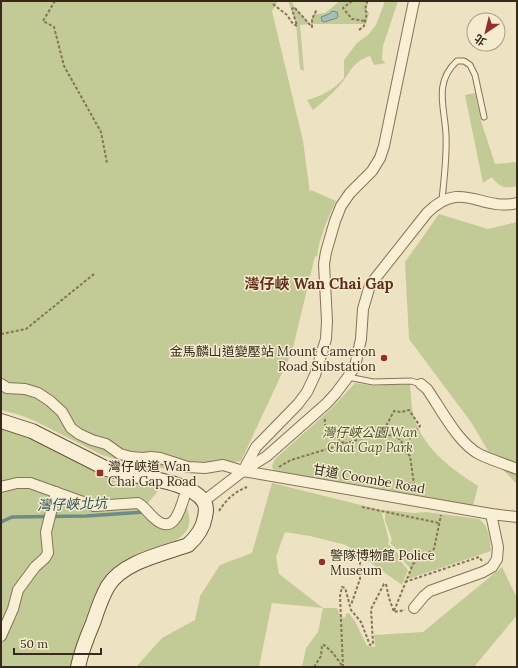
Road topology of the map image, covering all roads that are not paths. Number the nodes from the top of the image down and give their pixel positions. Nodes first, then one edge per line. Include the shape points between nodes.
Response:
1 (414, 1) edge
2 (484, 117) dead end
3 (442, 200) junction
4 (517, 203) edge
5 (348, 377) junction
6 (1, 384) edge
7 (421, 384) joint
8 (1, 421) edge
9 (517, 469) edge
10 (243, 471) junction
11 (1, 487) edge
12 (187, 488) junction
13 (56, 492) junction
14 (204, 501) junction
15 (491, 514) junction
16 (517, 516) edge
17 (414, 608) road end
18 (1, 636) edge
19 (78, 667) edge

1 - 10 street via 380,158 341,206 326,252 326,339 315,375 298,404 256,447
2 - 3 lane via 475,75 470,65 464,61 457,61 446,75 442,94 446,134
3 - 4 street via 458,196 494,204
3 - 5 street via 427,213 370,285 363,309 361,339 354,366
5 - 7 lane via 373,382 411,381
5 - 10 street via 327,403 267,456
6 - 10 street, 甘道 Coombe Road via 8,388 38,393 62,412 71,428 79,434 106,444 120,454 160,458 188,467 223,465
7 - 9 street via 468,446 479,454
8 - 12 main road via 32,431 118,473
10 - 14 street
10 - 15 street, 甘道 Coombe Road via 414,497
11 - 13 street via 26,483
12 - 13 street via 176,518 166,524 156,520 138,503 94,506
12 - 14 main road
13 - 18 street via 46,532 48,553 18,590
14 - 19 main road via 205,521 194,540 188,545 135,564 118,575 108,586
15 - 16 street, 甘道 Coombe Road
15 - 17 street via 498,547 497,559 492,567 430,591

